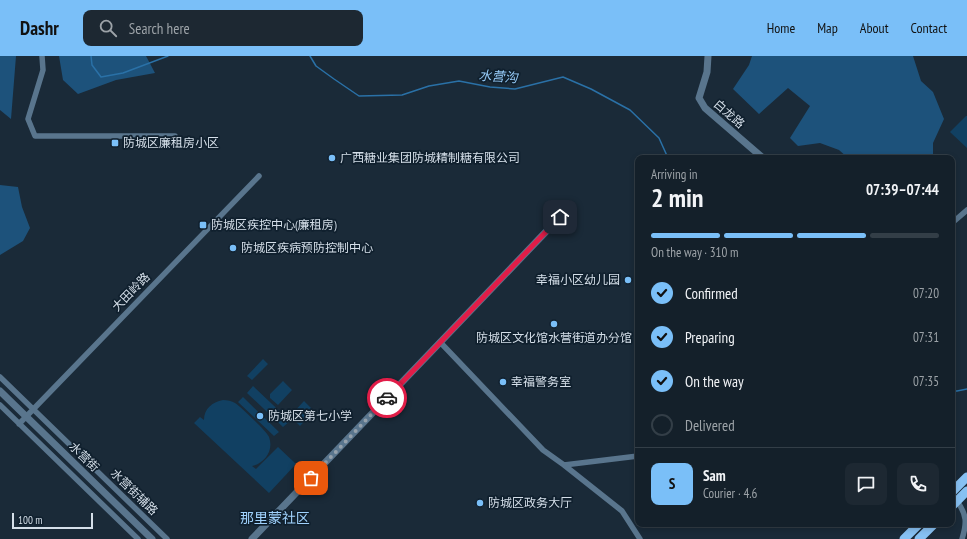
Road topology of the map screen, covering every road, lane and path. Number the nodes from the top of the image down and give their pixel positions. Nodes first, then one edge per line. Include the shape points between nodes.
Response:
1 (42, 56) edge
2 (708, 56) edge
3 (175, 136) dead end
4 (760, 155) edge
5 (259, 176) dead end
6 (967, 210) edge
7 (560, 217) dead end
8 (955, 220) edge
9 (440, 342) junction
10 (0, 377) edge
11 (0, 391) edge
12 (0, 405) edge
13 (33, 409) junction
14 (26, 416) junction
15 (19, 424) junction
16 (635, 456) edge
17 (564, 465) junction
18 (967, 477) edge
19 (955, 489) edge
20 (967, 491) edge
21 (955, 500) edge
22 (955, 502) edge
23 (965, 511) edge
24 (916, 527) edge
25 (931, 527) edge
26 (138, 539) edge
27 (152, 539) edge
28 (167, 539) edge
29 (252, 539) edge
30 (640, 539) edge
31 (904, 539) edge
32 (919, 539) edge
33 (962, 539) edge

1 - 3 street via 43,70 28,118 35,136
2 - 4 street, 白龙路 via 707,72 699,98 705,108
5 - 13 street, 大田岭路
6 - 8 street
7 - 9 street
9 - 17 street via 543,450
9 - 29 street
10 - 13 street, 水营街辅路
11 - 14 street, 水营街
12 - 15 street
13 - 14 street, 大田岭路
13 - 28 street, 水营街辅路
14 - 15 street, 大田岭路
14 - 27 street, 水营街
15 - 26 street
16 - 17 street
17 - 30 street via 622,511
18 - 19 main road
20 - 21 main road
22 - 23 street
23 - 33 street
24 - 31 main road
25 - 32 main road

